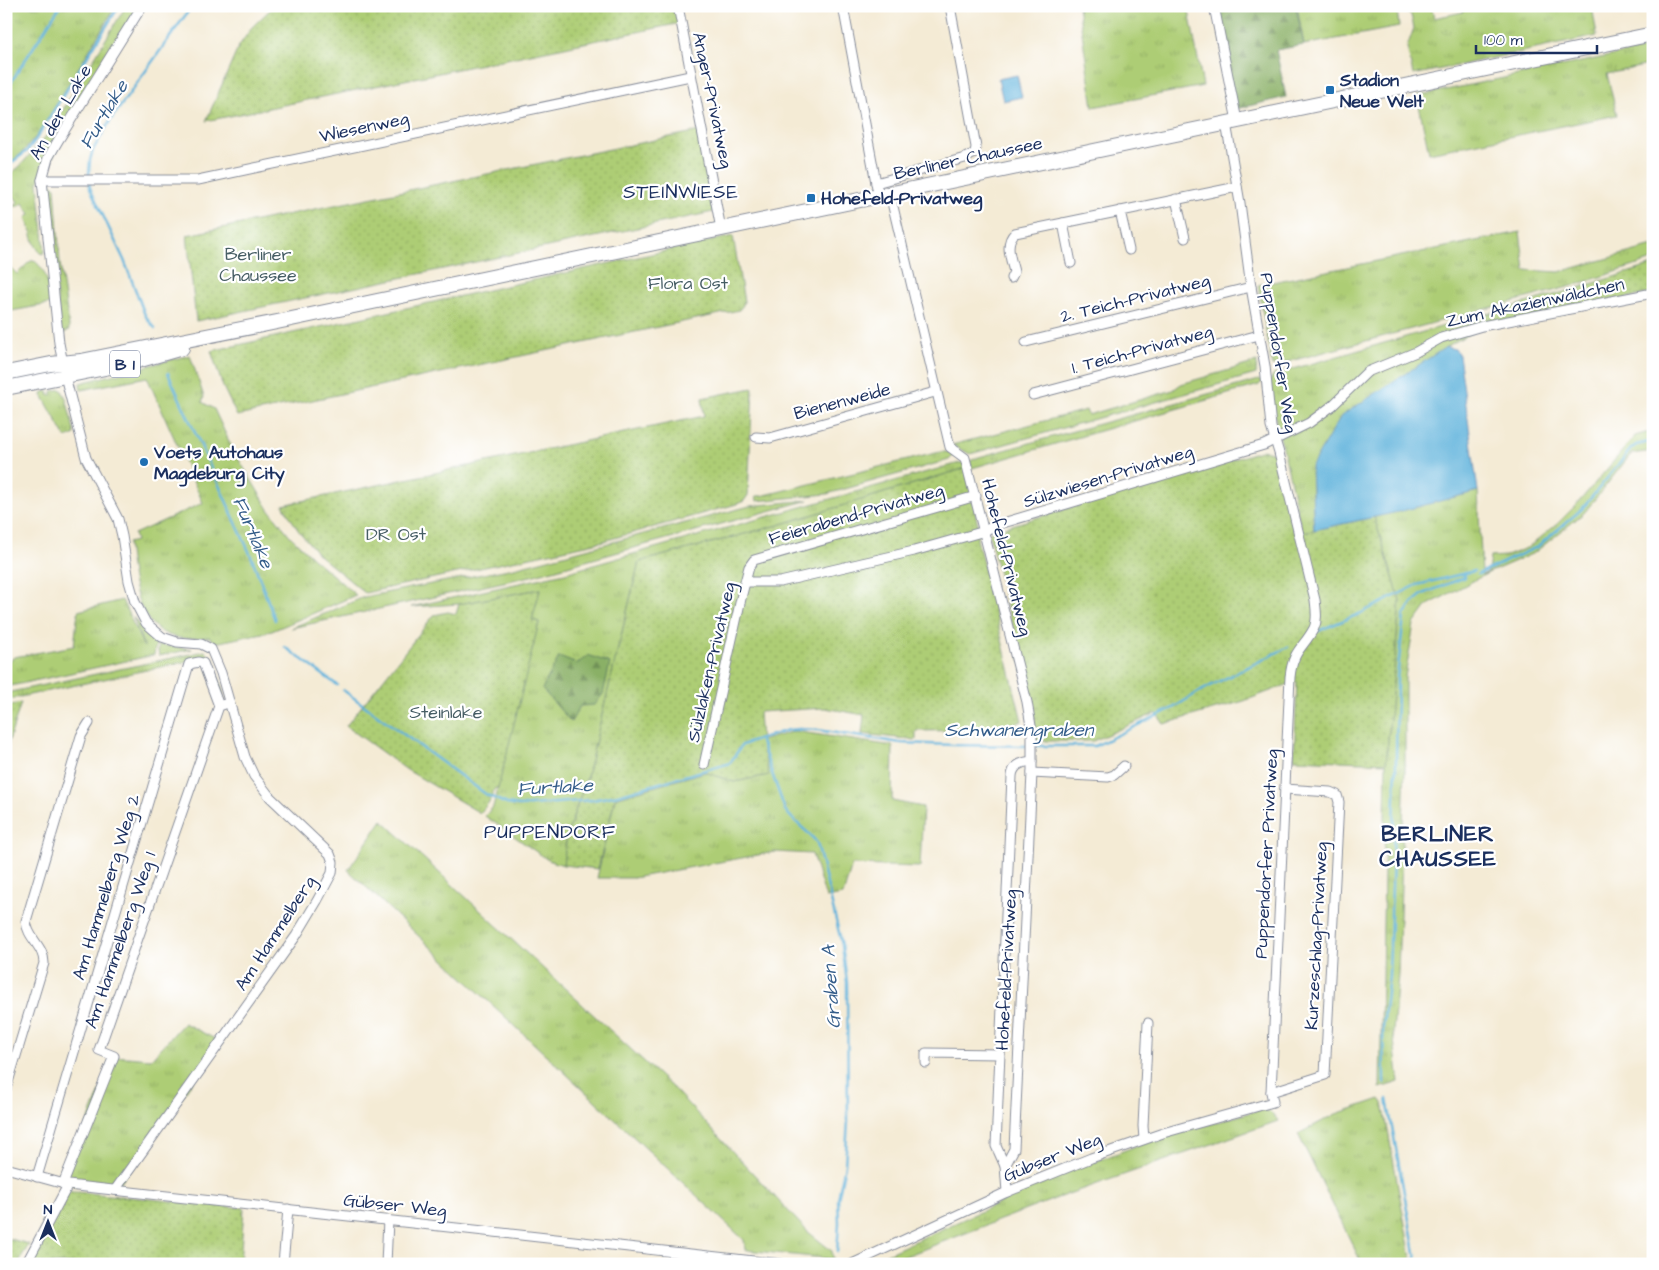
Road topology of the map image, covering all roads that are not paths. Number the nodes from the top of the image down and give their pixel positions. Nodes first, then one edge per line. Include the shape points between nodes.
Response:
1 (142, 6) edge
2 (678, 6) edge
3 (843, 6) edge
4 (950, 6) edge
5 (1214, 6) edge
6 (1653, 34) edge
7 (690, 76) junction
8 (1231, 122) junction
9 (42, 180) junction
10 (1237, 186) junction
11 (882, 191) junction
12 (1176, 199) junction
13 (1120, 211) junction
14 (1063, 223) junction
15 (721, 229) junction
16 (1185, 238) dead end
17 (1129, 250) dead end
18 (1071, 263) dead end
19 (1011, 278) dead end
20 (1251, 287) junction
21 (1653, 293) edge
22 (1259, 336) junction
23 (1026, 342) dead end
24 (64, 370) junction
25 (6, 374) edge
26 (6, 388) edge
27 (936, 392) junction
28 (1033, 395) dead end
29 (756, 437) dead end
30 (1275, 440) junction
31 (976, 496) junction
32 (985, 531) junction
33 (749, 567) joint
34 (746, 582) junction
35 (1317, 615) joint
36 (230, 703) junction
37 (219, 706) junction
38 (89, 723) dead end
39 (1032, 758) junction
40 (704, 765) dead end
41 (1124, 766) dead end
42 (1032, 773) junction
43 (1285, 789) junction
44 (1148, 1023) dead end
45 (1000, 1054) junction
46 (926, 1063) dead end
47 (6, 1089) edge
48 (1271, 1092) junction
49 (1273, 1102) joint
50 (1144, 1139) junction
51 (1005, 1166) junction
52 (6, 1168) edge
53 (37, 1177) junction
54 (66, 1185) junction
55 (115, 1190) junction
56 (1007, 1192) junction
57 (288, 1209) junction
58 (388, 1220) junction
59 (769, 1263) edge
60 (26, 1264) edge
61 (283, 1264) edge
62 (386, 1264) edge
63 (782, 1264) edge
64 (852, 1264) edge

1 - 9 street, An der Lake via 48,158
2 - 7 street, Anger-Privatweg
3 - 11 street, Hohefeld-Privatweg
4 - 11 street via 975,153
5 - 8 street
6 - 8 main road, Berliner Chaussee / B 1
7 - 9 street, Wiesenweg via 198,180
7 - 15 street, Anger-Privatweg
8 - 10 street, Puppendorfer Weg
8 - 11 main road, Berliner Chaussee / B 1
9 - 24 street, An der Lake via 54,309
10 - 12 street
10 - 20 street, Puppendorfer Weg
11 - 15 main road, Berliner Chaussee / B 1
11 - 27 street, Hohefeld-Privatweg
12 - 13 street
12 - 16 street
13 - 14 street
13 - 17 street
14 - 18 street
14 - 19 street via 1015,233 1009,238 1014,272
15 - 24 main road, Berliner Chaussee / B 1 via 81,361
20 - 22 street, Puppendorfer Weg
20 - 23 street, 2. Teich-Privatweg
21 - 30 street, Zum Akazienwäldchen via 1482,326 1441,338 1367,372 1325,412
22 - 28 street, 1. Teich-Privatweg
22 - 30 street, Puppendorfer Weg
24 - 25 main road, Berliner Chaussee / B 1 via 41,366
24 - 26 main road, Berliner Chaussee / B 1
24 - 36 street, Am Hammelberg via 86,458 116,514 138,609 162,638 210,648 219,665
27 - 29 street, Bienenweide via 770,438
27 - 31 street, Hohefeld-Privatweg via 950,447 965,458
30 - 32 street, Sülzwiesen-Privatweg
30 - 35 street, Puppendorfer Weg
31 - 32 street, Hohefeld-Privatweg
31 - 33 street, Feierabend-Privatweg via 754,560
32 - 34 street, Sülzwiesen-Privatweg via 780,582
32 - 39 street, Hohefeld-Privatweg via 1027,702
33 - 34 street, Sülzlaken-Privatweg
34 - 40 street, Sülzlaken-Privatweg
35 - 43 street, Puppendorfer Privatweg via 1314,627 1292,662
36 - 37 street
36 - 55 street, Am Hammelberg via 245,757 254,776 270,797 330,854 333,869 296,936
37 - 53 street, Am Hammelberg Weg 2 via 204,664 189,664
37 - 54 street, Am Hammelberg Weg 1 via 99,1050 114,1056
38 - 47 street via 81,736 26,921 44,963
39 - 42 street, Hohefeld-Privatweg
39 - 45 street, Hohefeld-Privatweg via 1017,766 1012,776
41 - 42 street via 1108,777
42 - 51 street, Hohefeld-Privatweg via 1014,1149
43 - 48 street, Puppendorfer Privatweg
43 - 48 street, Kurzeschlag-Privatweg via 1330,792 1337,795 1339,802 1325,1076
44 - 50 street
45 - 46 street, Hohefeld-Privatweg via 926,1053
45 - 51 street, Hohefeld-Privatweg via 996,1146
48 - 49 street, Puppendorfer Privatweg
49 - 50 street, Gübser Weg
50 - 56 street, Gübser Weg
51 - 56 street, Hohefeld-Privatweg
52 - 53 street, Gübser Weg
53 - 54 street, Gübser Weg
54 - 55 street, Gübser Weg
54 - 60 street
55 - 57 street, Gübser Weg
56 - 64 street, Gübser Weg
57 - 58 street, Gübser Weg
57 - 61 street
58 - 59 street, Gübser Weg
58 - 62 street
59 - 63 street, Gübser Weg

